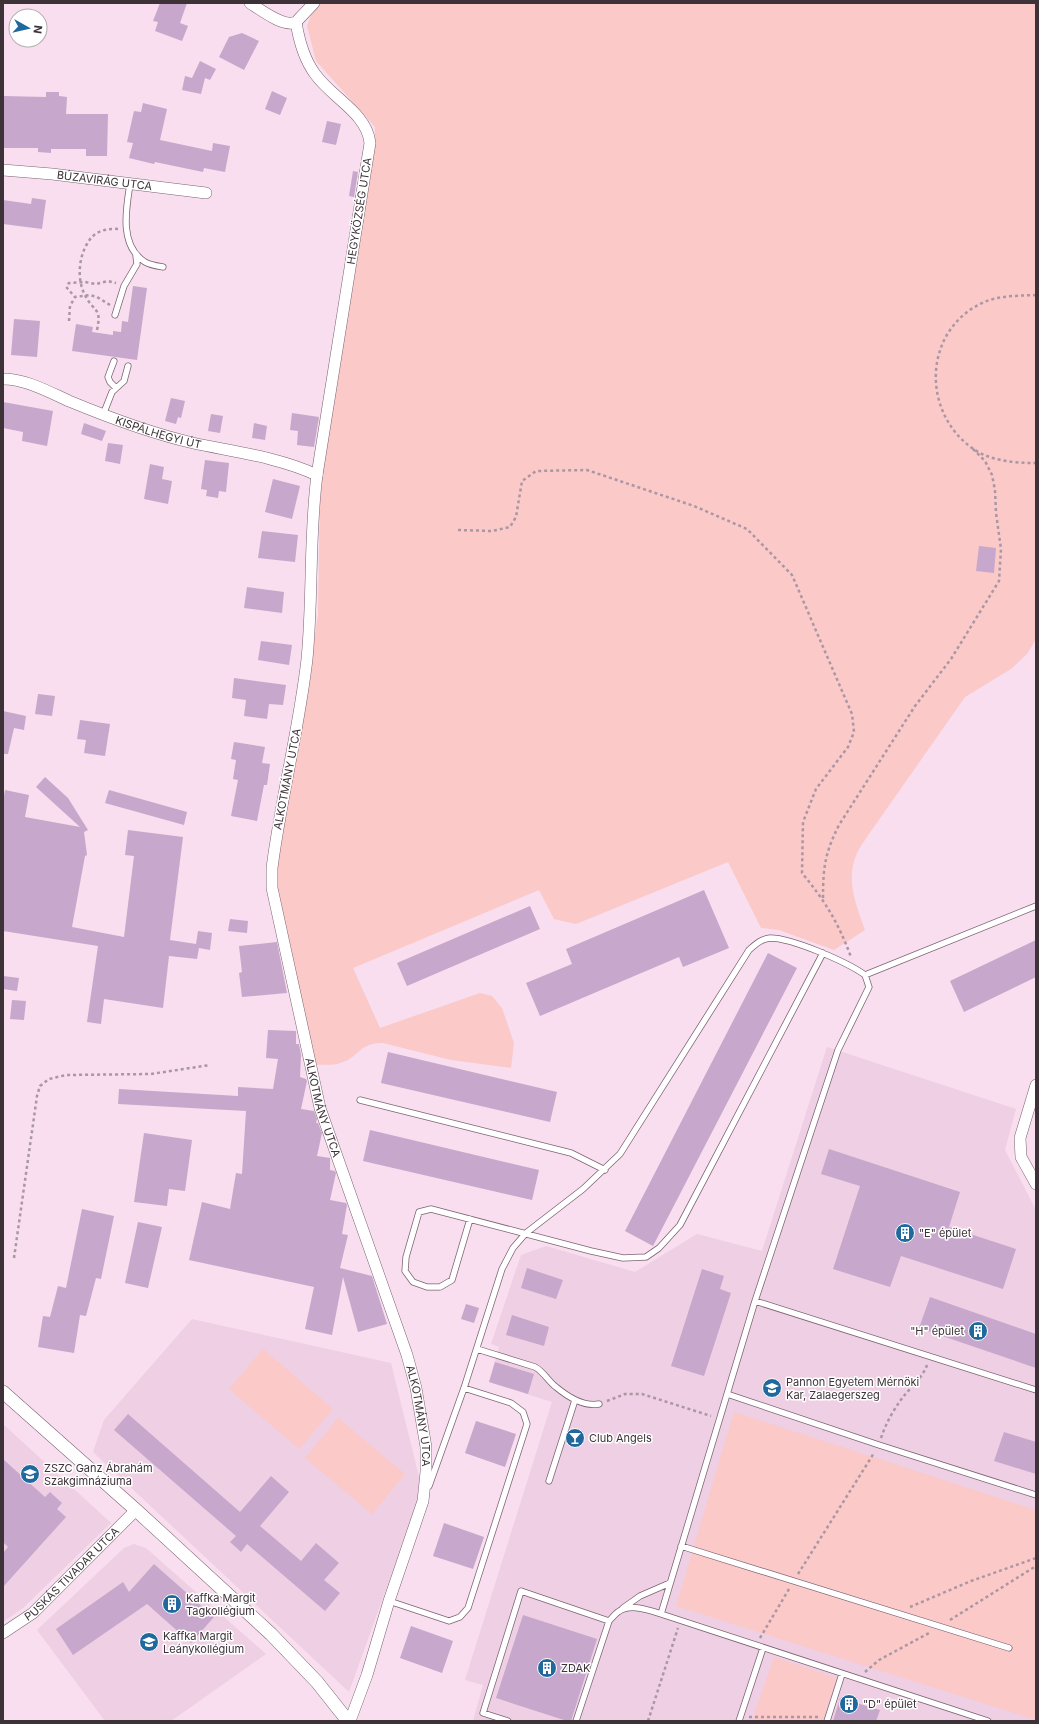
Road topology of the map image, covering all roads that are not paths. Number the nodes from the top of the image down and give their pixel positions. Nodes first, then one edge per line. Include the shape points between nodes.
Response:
1 (250, 3) edge
2 (314, 3) edge
3 (296, 22) junction
4 (3, 170) edge
5 (130, 184) junction
6 (206, 193) dead end
7 (136, 256) junction
8 (163, 267) dead end
9 (115, 316) dead end
10 (114, 361) dead end
11 (128, 366) dead end
12 (3, 379) edge
13 (116, 388) junction
14 (103, 415) junction
15 (317, 475) junction
16 (1036, 906) edge
17 (823, 953) junction
18 (865, 974) junction
19 (1036, 1085) edge
20 (360, 1100) dead end
21 (605, 1170) junction
22 (1036, 1184) edge
23 (470, 1219) junction
24 (526, 1233) junction
25 (755, 1301) junction
26 (477, 1349) junction
27 (464, 1388) junction
28 (1036, 1390) edge
29 (3, 1392) edge
30 (727, 1394) junction
31 (575, 1400) junction
32 (599, 1404) road end
33 (549, 1481) dead end
34 (1036, 1495) edge
35 (423, 1501) junction
36 (136, 1510) junction
37 (681, 1546) junction
38 (670, 1583) junction
39 (389, 1601) junction
40 (619, 1611) junction
41 (662, 1614) junction
42 (609, 1621) junction
43 (3, 1633) edge
44 (763, 1648) junction
45 (1009, 1648) dead end
46 (842, 1674) junction
47 (740, 1719) edge
48 (828, 1719) edge
49 (349, 1721) edge
50 (508, 1721) edge
51 (576, 1721) edge
52 (988, 1721) edge

1 - 3 street via 279,21 292,24
2 - 3 street
3 - 15 street, HEGYKÖZSÉG UTCA via 299,40 315,74 364,124 370,144
4 - 5 street, BÚZAVIRÁG UTCA
5 - 6 street, BÚZAVIRÁG UTCA
5 - 7 lane via 125,218 130,245
7 - 8 lane via 146,263
7 - 9 lane via 137,264 124,286
10 - 13 lane via 108,377
11 - 13 lane via 124,381
12 - 14 street, KISPÁLHEGYI ÚT via 29,384
13 - 14 lane
14 - 15 street, KISPÁLHEGYI ÚT via 169,437 265,457
15 - 35 street, ALKOTMÁNY UTCA via 313,506 311,613 307,659 274,850 272,888 320,1108 407,1355 416,1388 426,1447
16 - 18 lane
17 - 18 lane
17 - 21 lane via 786,940 770,938 759,941 749,950 633,1135
17 - 24 lane via 680,1225 659,1248 646,1257 623,1258
18 - 25 lane via 869,987 838,1050
19 - 22 street via 1020,1138 1021,1157
20 - 21 lane via 571,1153
21 - 24 lane
23 - 23 lane via 431,1209 420,1212 406,1257 405,1270 413,1282 440,1287 452,1280
23 - 24 lane
24 - 26 lane via 513,1248 502,1268
25 - 28 lane
25 - 30 lane
26 - 27 lane
26 - 31 lane via 535,1367 542,1371 555,1387
27 - 35 lane
27 - 39 lane via 511,1403 523,1412 527,1424 468,1608 460,1617 449,1620
29 - 36 street
30 - 34 lane
30 - 37 lane
31 - 32 lane via 590,1406
31 - 33 lane
35 - 39 street, ALKOTMÁNY UTCA
36 - 43 street, PUSKÁS TIVADAR UTCA via 33,1613
36 - 49 street via 270,1634 317,1682
37 - 38 lane
37 - 45 lane
38 - 40 lane via 640,1596
38 - 41 lane
39 - 49 street, ALKOTMÁNY UTCA via 367,1675
40 - 41 lane via 633,1607
40 - 42 lane
41 - 44 lane
42 - 50 lane via 521,1591 483,1713
42 - 51 lane
44 - 46 lane
44 - 47 lane
46 - 48 lane
46 - 52 lane

